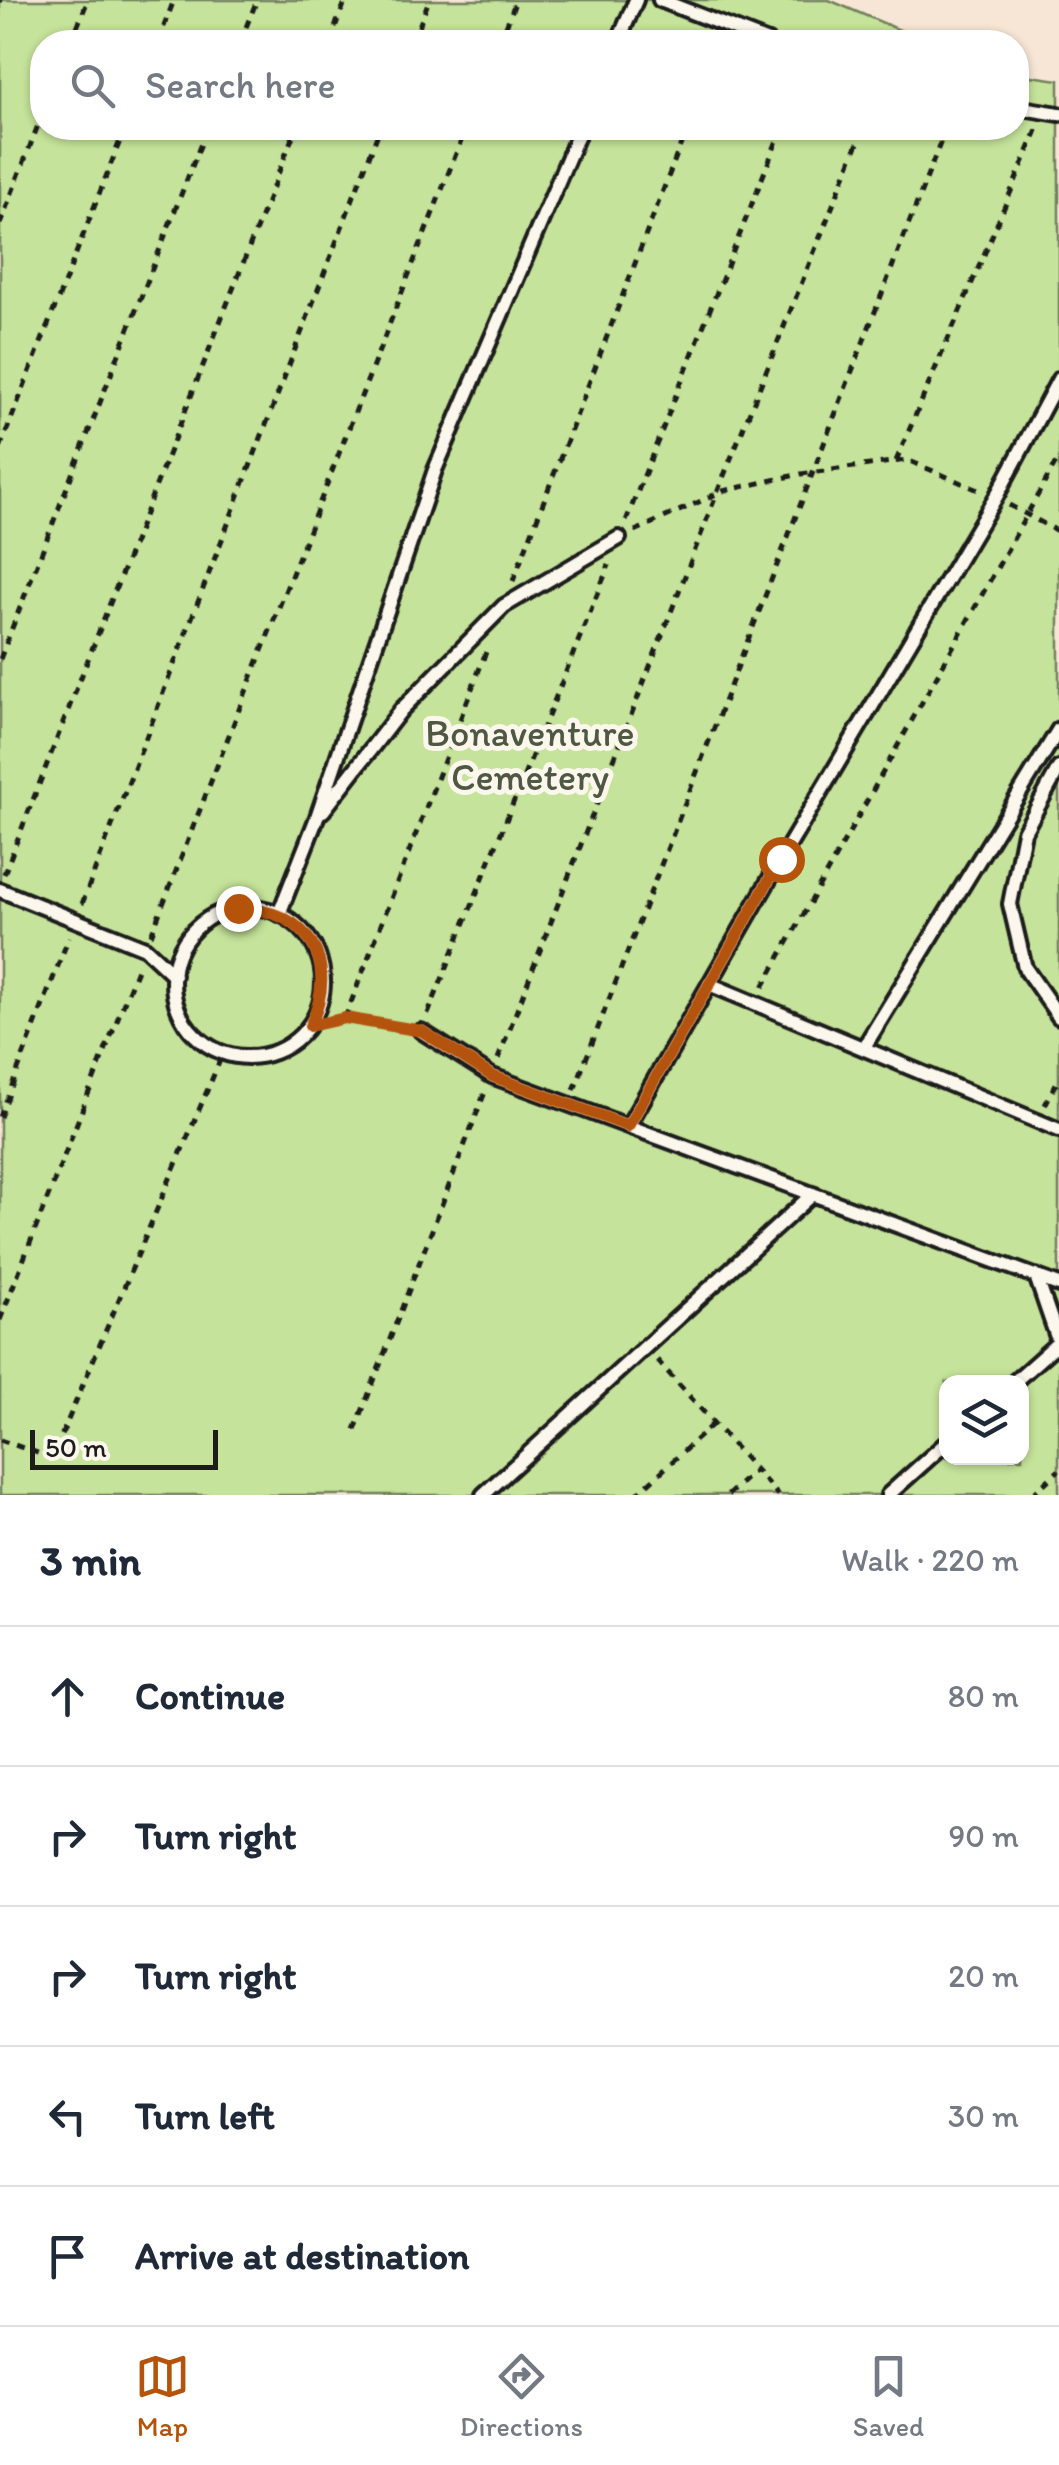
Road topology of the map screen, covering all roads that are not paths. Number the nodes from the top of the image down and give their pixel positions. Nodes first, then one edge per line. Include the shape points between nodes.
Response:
1 (636, 0) edge
2 (660, 0) edge
3 (623, 30) edge
4 (737, 30) edge
5 (577, 140) edge
6 (1059, 379) edge
7 (619, 538) road end
8 (1059, 728) edge
9 (1059, 768) edge
10 (316, 820) junction
11 (0, 887) edge
12 (279, 914) junction
13 (174, 974) junction
14 (710, 984) junction
15 (1059, 1017) edge
16 (422, 1031) road end
17 (864, 1047) junction
18 (628, 1126) junction
19 (1059, 1130) edge
20 (813, 1194) junction
21 (1036, 1276) junction
22 (1059, 1285) edge
23 (1059, 1342) edge
24 (1022, 1375) edge
25 (939, 1449) edge
26 (482, 1495) edge
27 (888, 1495) edge

1 - 3 lane
2 - 4 lane
5 - 10 lane via 435,470
6 - 14 lane
7 - 10 lane via 504,606 402,710
8 - 17 lane
9 - 15 lane via 1024,832 1010,904 1025,968
10 - 12 lane
11 - 13 lane via 146,948
12 - 13 lane via 238,908 214,915 180,950
12 - 13 lane via 305,933 323,978 310,1026 283,1048 243,1057 202,1041 175,1000
14 - 17 lane
14 - 18 lane
16 - 18 lane via 492,1076
17 - 19 lane
18 - 20 lane
20 - 21 lane
20 - 26 lane
21 - 22 lane
21 - 23 lane
23 - 24 lane
25 - 27 lane

